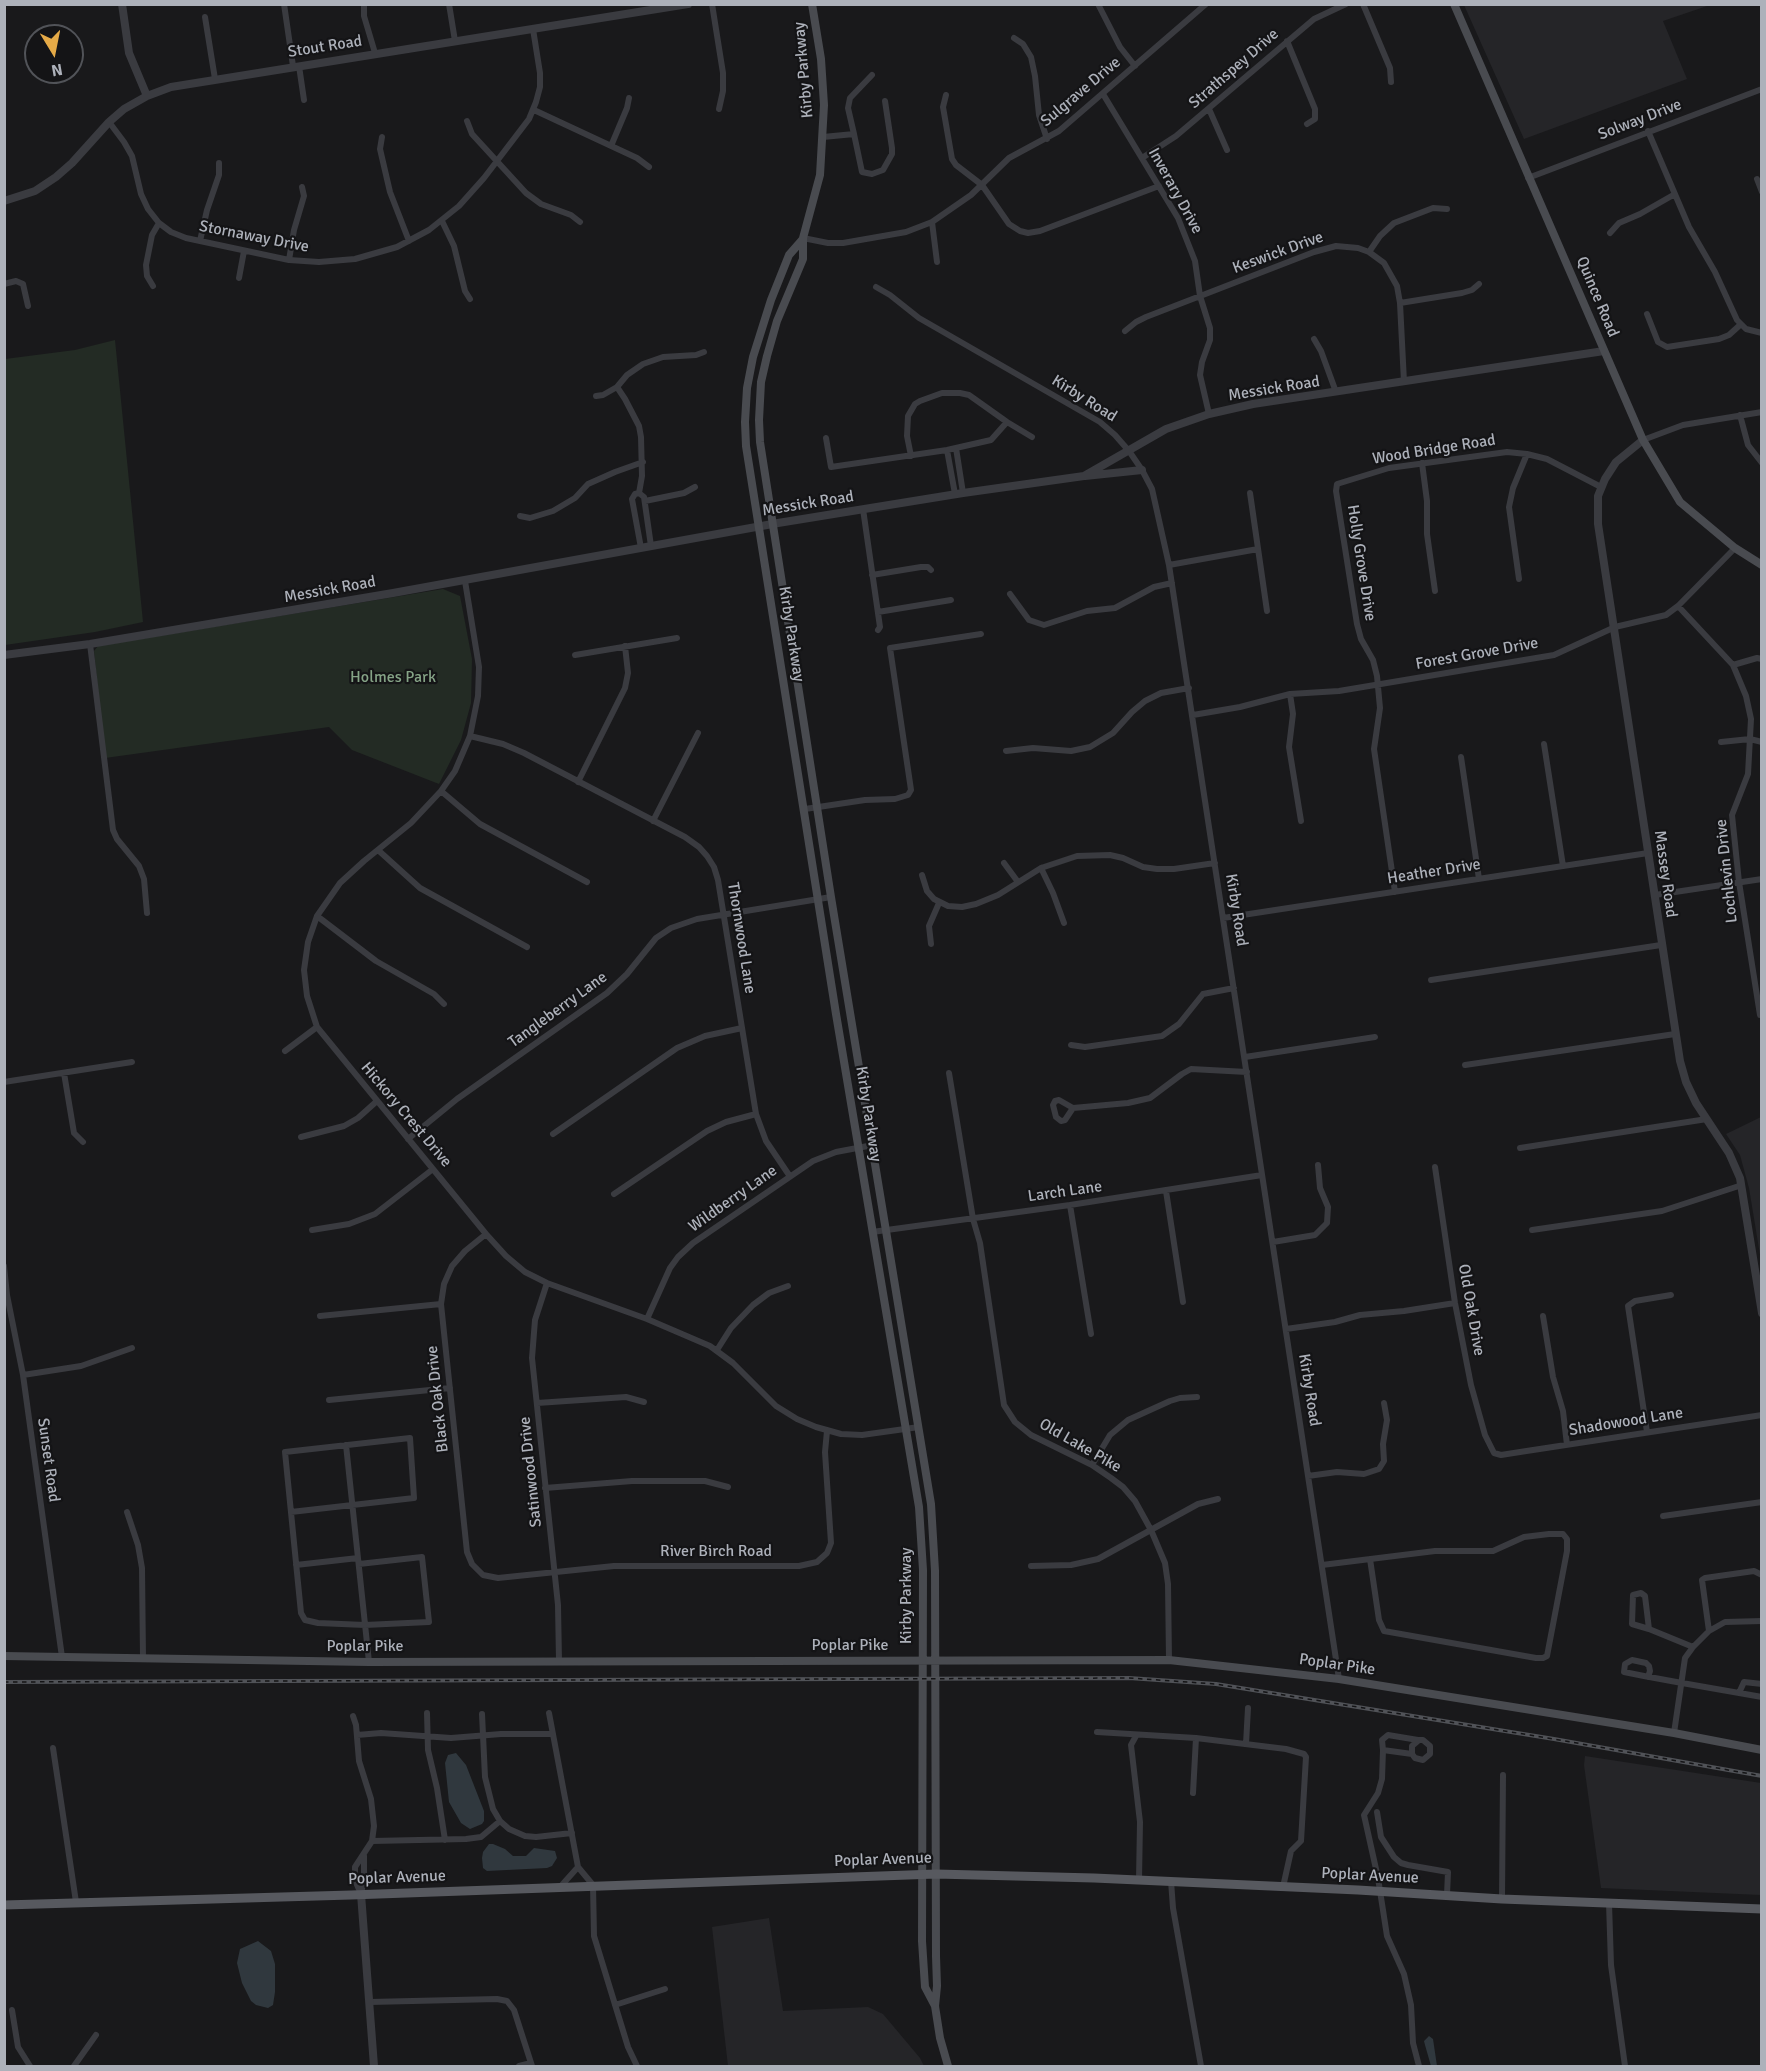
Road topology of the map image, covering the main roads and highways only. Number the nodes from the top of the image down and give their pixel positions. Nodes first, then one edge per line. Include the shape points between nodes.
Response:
1 (812, 4) edge
2 (1454, 4) edge
3 (803, 238) junction
4 (1761, 565) edge
5 (4, 1656) edge
6 (922, 1660) junction
7 (934, 1660) junction
8 (1761, 1750) edge
9 (922, 1874) junction
10 (936, 1874) junction
11 (4, 1905) edge
12 (1761, 1909) edge
13 (935, 2006) junction
14 (948, 2067) edge

1 - 3 main road, Kirby Parkway via 825,105 820,175
2 - 4 main road, Quince Road via 1643,441 1680,502
3 - 6 main road, Kirby Parkway via 789,255 753,357 747,388 746,446 922,1533
3 - 7 main road, Kirby Parkway via 803,259 777,321 761,382 760,442 919,1427 934,1532
5 - 6 main road, Poplar Pike via 369,1662
6 - 7 main road, Poplar Pike
6 - 9 main road, Kirby Parkway
7 - 8 main road, Poplar Pike via 1169,1660 1339,1679 1674,1732
7 - 10 main road, Kirby Parkway
9 - 10 main road, Poplar Avenue
9 - 11 main road, Poplar Avenue
9 - 13 main road, Kirby Parkway via 924,1977
10 - 12 main road, Poplar Avenue
10 - 13 main road, Kirby Parkway
13 - 14 main road, Kirby Parkway

